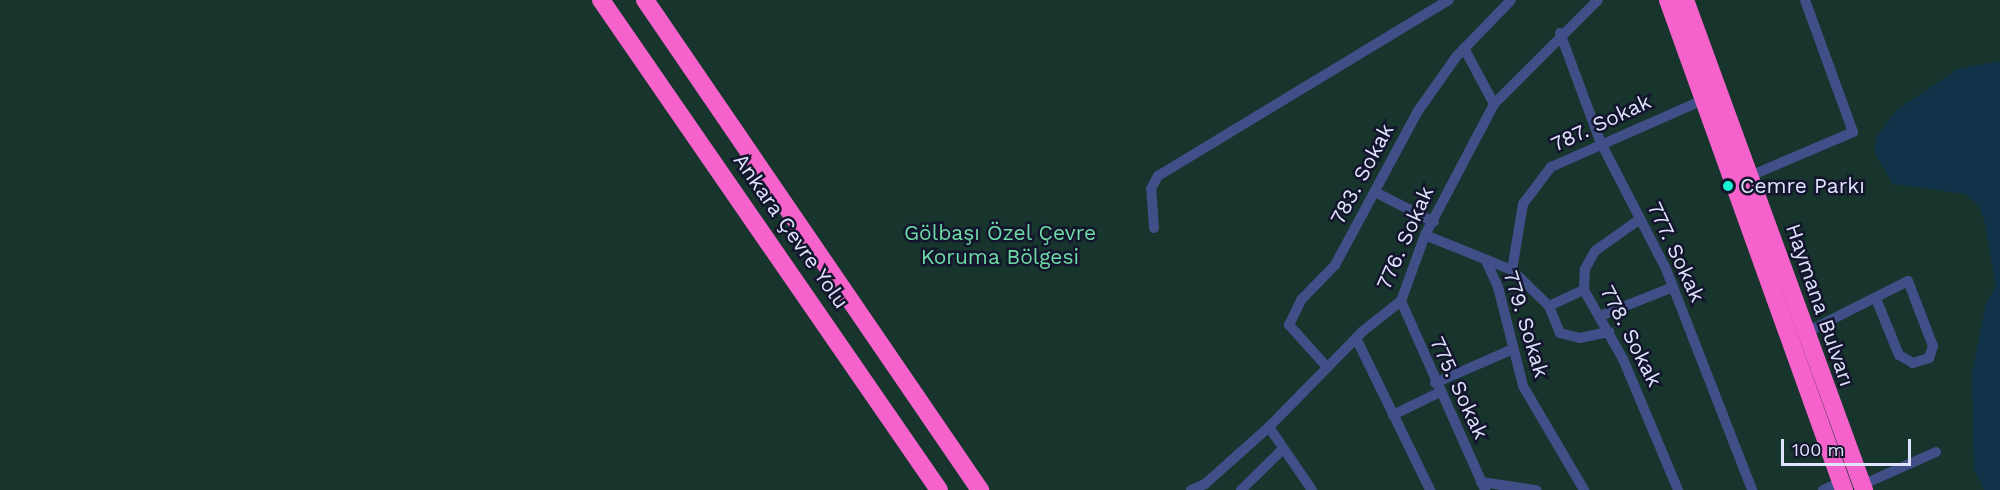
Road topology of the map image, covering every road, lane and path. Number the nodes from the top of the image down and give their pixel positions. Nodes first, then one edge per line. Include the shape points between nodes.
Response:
1 (601, 0) edge
2 (645, 0) edge
3 (1449, 0) edge
4 (1668, 0) edge
5 (1685, 0) edge
6 (1805, 0) edge
7 (1507, 1) edge
8 (1595, 1) edge
9 (1560, 33) junction
10 (1464, 48) junction
11 (1705, 99) junction
12 (1494, 104) junction
13 (1601, 143) junction
14 (1750, 176) junction
15 (1375, 192) junction
16 (1640, 219) junction
17 (1434, 222) junction
18 (1154, 228) dead end
19 (1425, 236) junction
20 (1486, 261) junction
21 (1512, 270) junction
22 (1673, 287) junction
23 (1584, 290) junction
24 (1401, 301) junction
25 (1876, 301) junction
26 (1549, 306) junction
27 (1600, 316) junction
28 (1609, 332) junction
29 (1807, 332) junction
30 (1356, 338) junction
31 (1511, 350) junction
32 (1327, 368) junction
33 (1437, 388) junction
34 (1394, 415) junction
35 (1269, 427) junction
36 (1282, 450) junction
37 (1936, 452) dead end
38 (1483, 486) edge
39 (1853, 487) edge
40 (939, 490) edge
41 (980, 490) edge
42 (1191, 490) edge
43 (1242, 490) edge
44 (1312, 490) edge
45 (1430, 490) edge
46 (1536, 490) edge
47 (1584, 490) edge
48 (1678, 490) edge
49 (1752, 490) edge
50 (1824, 490) edge

1 - 40 highway, Ankara Çevre Yolu
2 - 41 highway, Ankara Çevre Yolu
3 - 18 street via 1158,176 1151,189
4 - 11 highway, Haymana Bulvarı
5 - 14 highway, Haymana Bulvarı
6 - 14 street via 1853,132
7 - 10 street, 783. Sokak
8 - 9 street, 776. Sokak
9 - 12 street, 776. Sokak
9 - 13 street, 777. Sokak
10 - 12 street
10 - 15 street, 783. Sokak via 1396,147
11 - 13 street, 787. Sokak
11 - 39 highway, Haymana Bulvarı
12 - 17 street, 776. Sokak
13 - 16 street, 777. Sokak
13 - 21 street, 787. Sokak via 1551,167 1536,182 1523,204
14 - 29 highway, Haymana Bulvarı
15 - 17 street
15 - 32 street, 783. Sokak via 1335,265 1301,300 1289,325
16 - 22 street, 777. Sokak
16 - 23 street, 778. Sokak via 1594,251
17 - 19 street, 776. Sokak
19 - 20 street
19 - 24 street, 776. Sokak
20 - 21 street
20 - 31 street, 779. Sokak via 1498,286
21 - 26 street
22 - 27 street
22 - 49 street, 777. Sokak
23 - 26 street
23 - 27 street, 778. Sokak
24 - 30 street, 776. Sokak
24 - 33 street, 775. Sokak
25 - 25 street via 1908,281 1933,346 1929,358 1913,363 1899,355
25 - 29 street
26 - 28 street via 1560,333 1580,338
27 - 28 street, 778. Sokak
28 - 48 street, 778. Sokak
29 - 39 highway, Haymana Bulvarı
30 - 32 street, 776. Sokak
30 - 34 street
31 - 33 street
31 - 47 street, 779. Sokak via 1523,386
32 - 35 street, 776. Sokak
33 - 34 street
33 - 38 street, 775. Sokak
34 - 45 street
35 - 36 street
35 - 42 street, 776. Sokak
36 - 43 street
36 - 44 street
37 - 39 street
38 - 46 street
39 - 50 street

